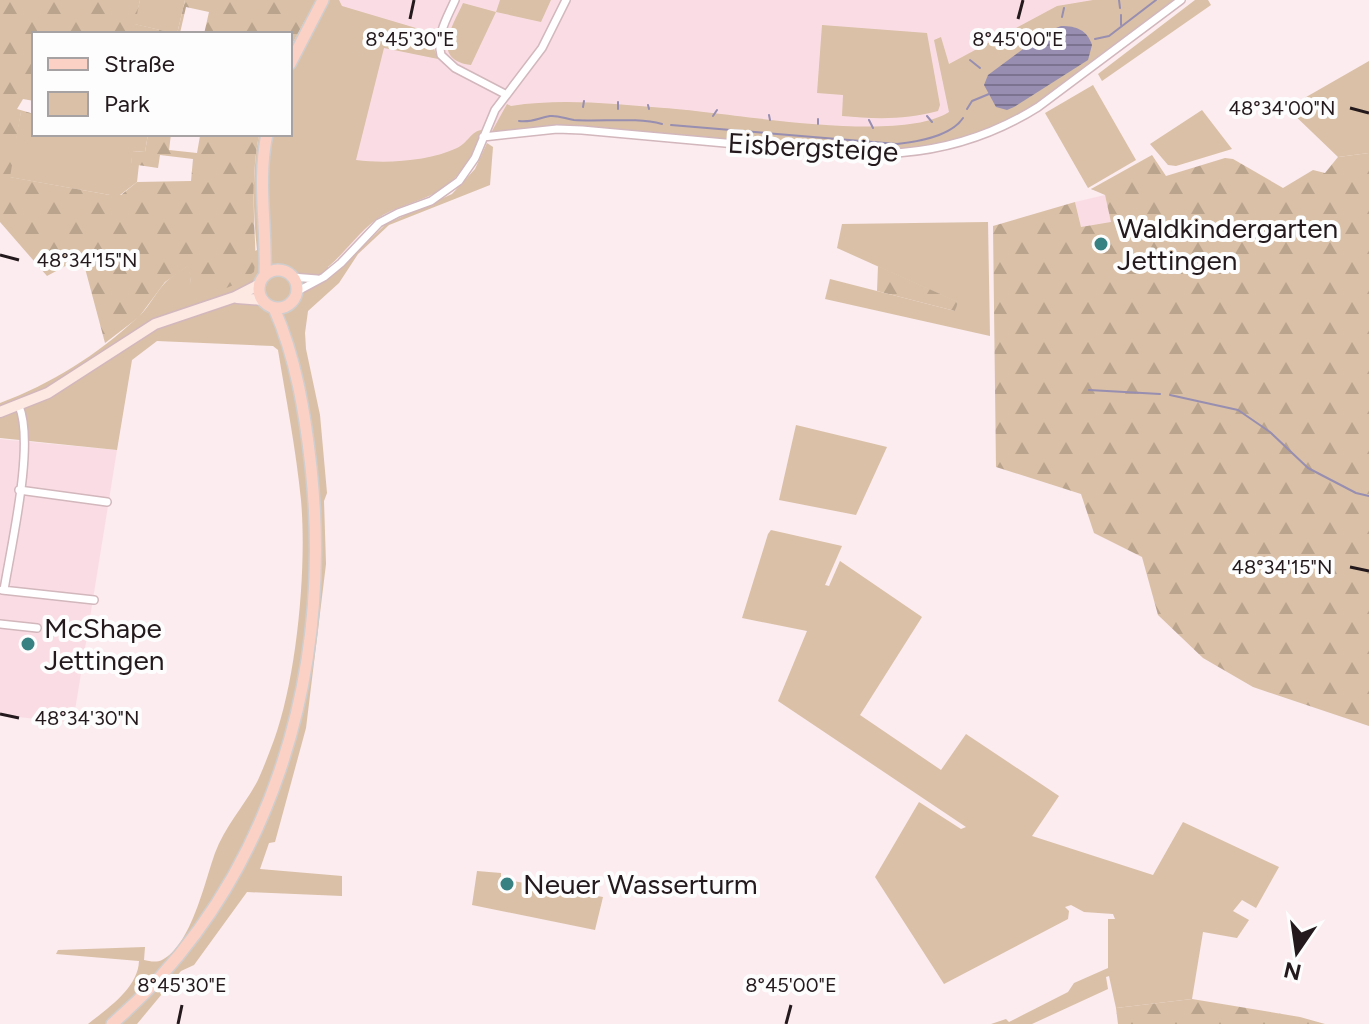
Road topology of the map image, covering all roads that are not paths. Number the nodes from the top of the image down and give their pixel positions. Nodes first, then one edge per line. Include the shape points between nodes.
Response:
1 (323, 0) edge
2 (455, 0) edge
3 (566, 0) edge
4 (1181, 0) edge
5 (292, 60) edge
6 (505, 94) junction
7 (267, 136) edge
8 (483, 137) junction
9 (266, 245) junction
10 (280, 270) junction
11 (292, 277) junction
12 (262, 279) junction
13 (319, 279) junction
14 (296, 292) junction
15 (235, 297) junction
16 (263, 300) junction
17 (289, 305) junction
18 (274, 308) junction
19 (286, 336) junction
20 (19, 406) junction
21 (0, 412) edge
22 (19, 490) junction
23 (107, 502) dead end
24 (2, 590) edge
25 (94, 600) dead end
26 (0, 624) edge
27 (37, 628) dead end
28 (112, 1024) edge

1 - 5 main road
2 - 6 street via 439,40 441,55
3 - 6 street via 542,48
4 - 8 street, Eisbergsteige via 1017,121 959,144 856,155 582,130
6 - 8 street
7 - 9 main road via 262,210
8 - 13 street via 468,170 448,191 379,223
9 - 10 main road
9 - 12 main road
10 - 11 main road
10 - 12 main road
11 - 13 street
11 - 14 main road
12 - 15 street
12 - 16 main road
13 - 14 street
14 - 17 main road
15 - 16 street
15 - 20 street via 155,324 81,374
16 - 18 main road
17 - 18 main road
17 - 19 main road
18 - 19 main road
19 - 28 main road via 308,441 314,501 314,600 299,704 264,817 238,870 181,953
20 - 21 street
20 - 22 street via 26,433
22 - 23 street
22 - 24 street
24 - 25 street
26 - 27 street

